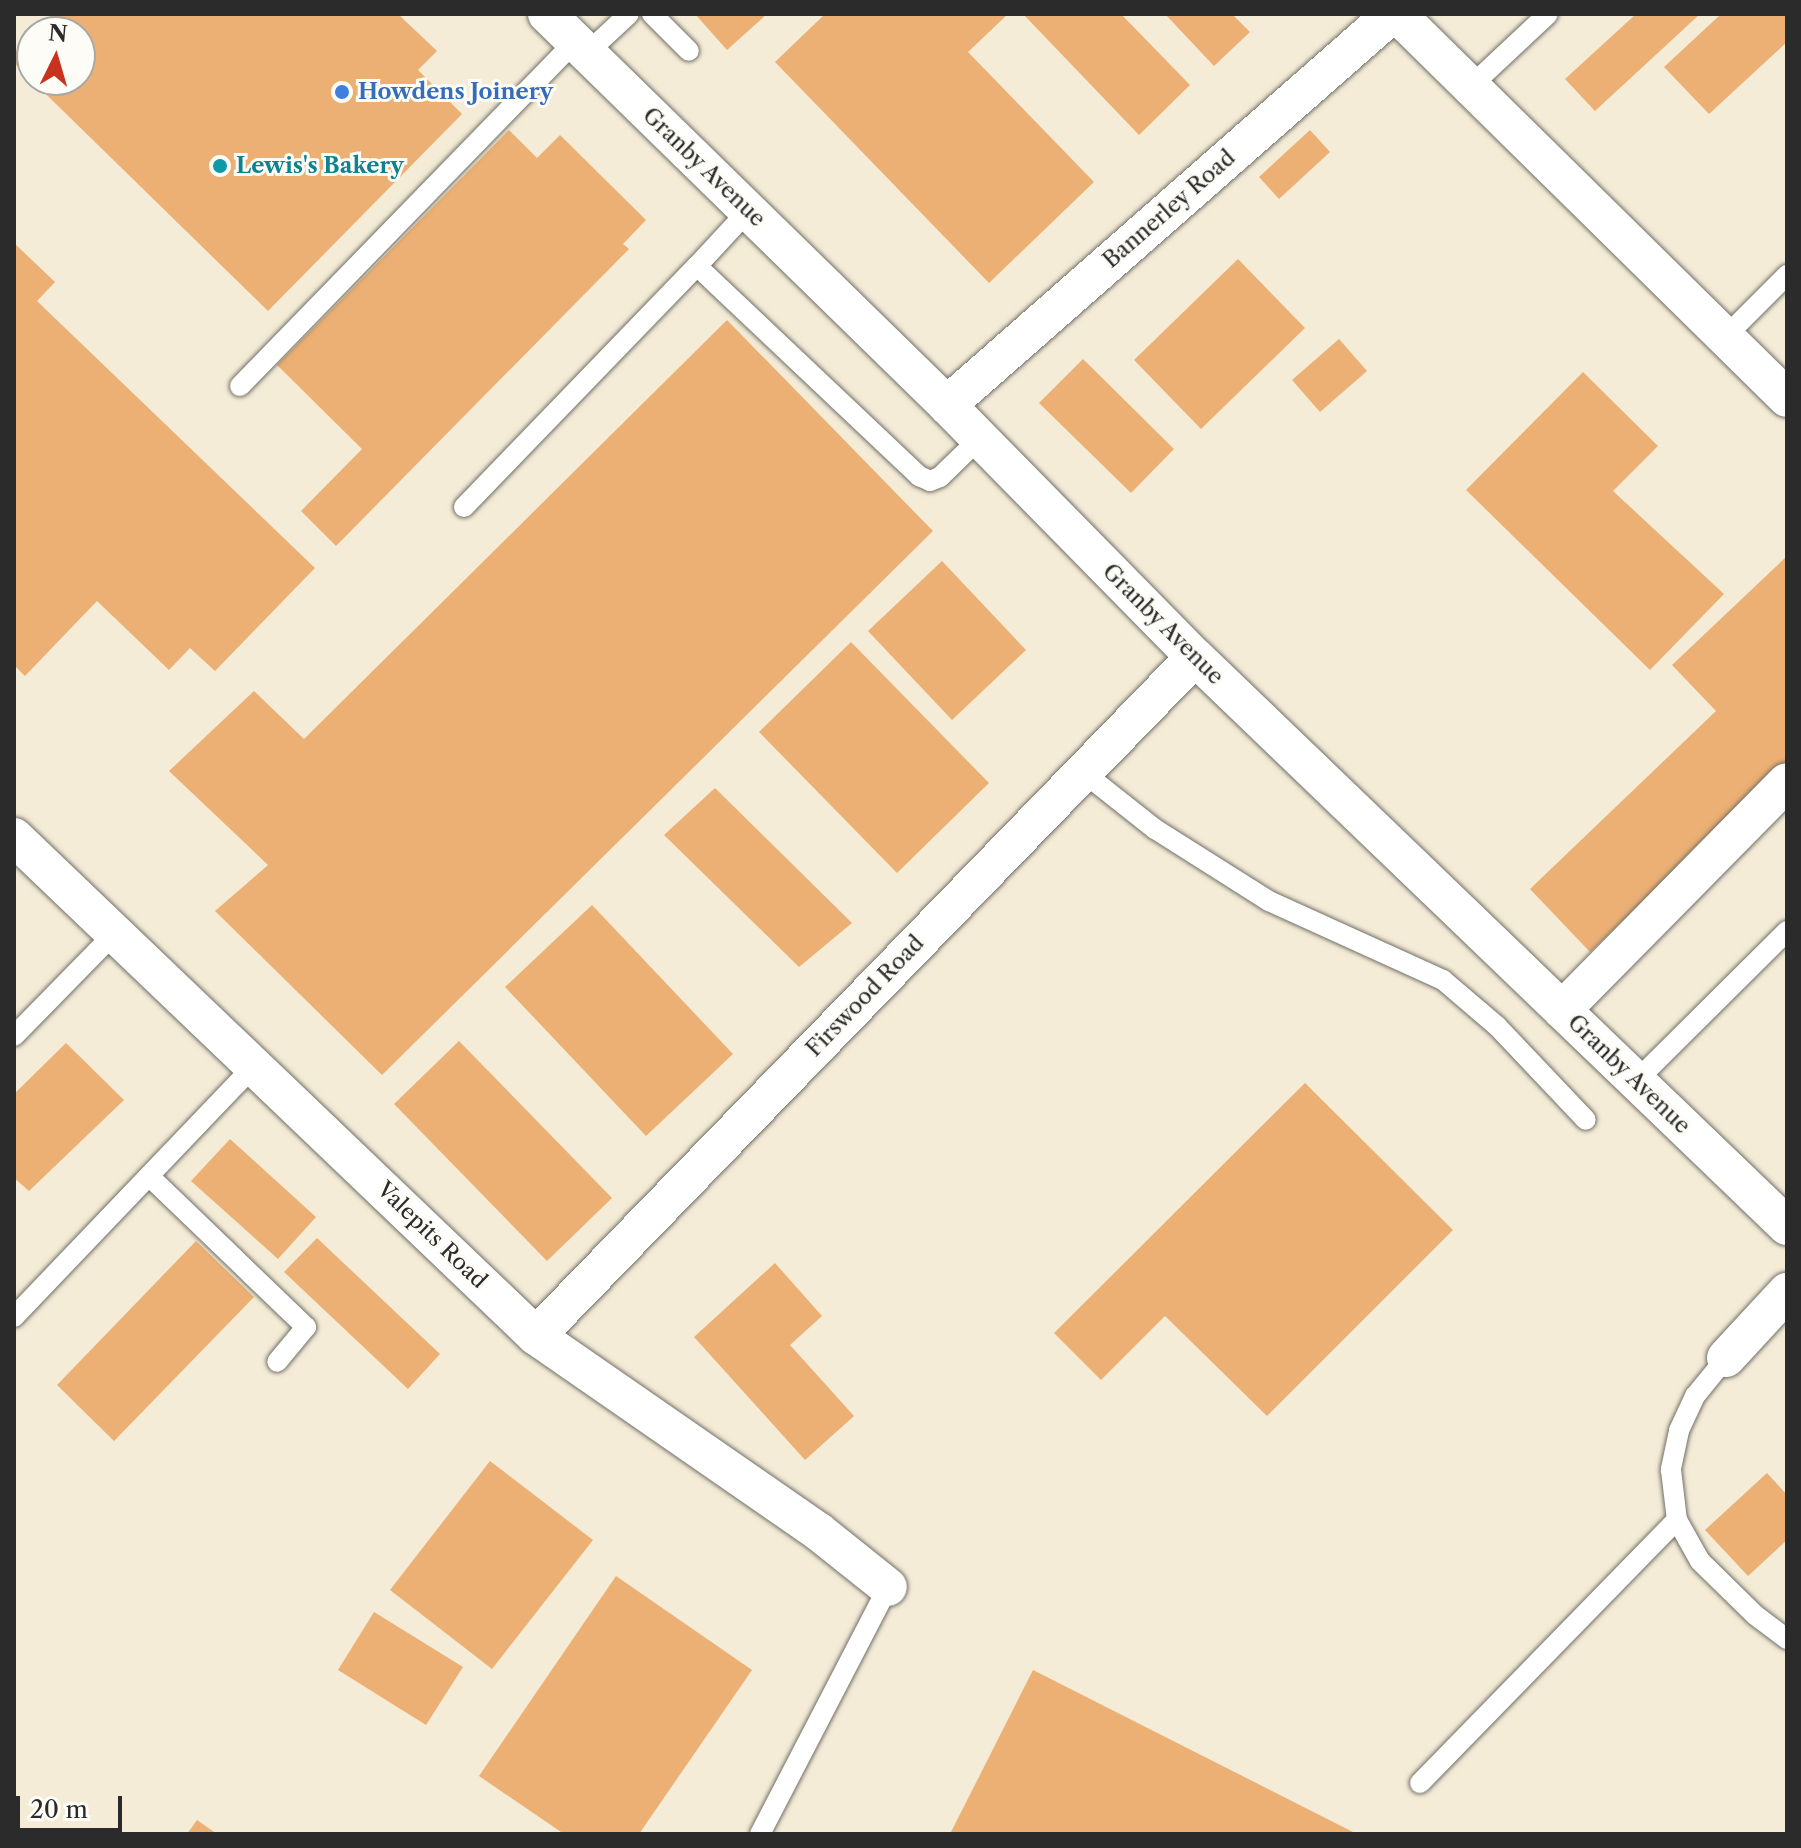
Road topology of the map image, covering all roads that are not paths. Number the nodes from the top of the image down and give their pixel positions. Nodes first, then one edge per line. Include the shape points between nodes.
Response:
1 (629, 14) edge
2 (652, 14) edge
3 (1394, 14) edge
4 (1548, 14) edge
5 (565, 29) edge
6 (689, 51) dead end
7 (1471, 86) junction
8 (748, 211) junction
9 (697, 266) junction
10 (1787, 275) edge
11 (1725, 337) junction
12 (240, 386) dead end
13 (1787, 398) edge
14 (947, 405) junction
15 (980, 438) junction
16 (464, 507) dead end
17 (1195, 657) junction
18 (1083, 772) junction
19 (1787, 782) edge
20 (14, 837) edge
21 (1787, 931) edge
22 (115, 933) junction
23 (1562, 1010) junction
24 (14, 1036) edge
25 (254, 1066) junction
26 (1636, 1081) junction
27 (1586, 1120) dead end
28 (149, 1176) junction
29 (1787, 1226) edge
30 (1787, 1292) edge
31 (14, 1317) edge
32 (536, 1336) junction
33 (1726, 1358) joint
34 (277, 1362) dead end
35 (1677, 1520) junction
36 (888, 1587) joint
37 (1787, 1639) edge
38 (1420, 1783) dead end
39 (760, 1834) edge

1 - 5 lane
2 - 6 lane
3 - 7 street, Bannerley Road
3 - 14 street, Bannerley Road
4 - 7 lane
5 - 8 street, Granby Avenue
5 - 12 lane
7 - 11 street, Bannerley Road
8 - 9 lane
8 - 14 street, Granby Avenue
9 - 15 lane via 919,476 930,481 940,477
9 - 16 lane
10 - 11 lane
11 - 13 street, Bannerley Road
14 - 15 street, Granby Avenue
15 - 17 street, Granby Avenue
17 - 18 street, Firswood Road
17 - 23 street, Granby Avenue
18 - 27 lane via 1155,829 1269,901 1443,980 1497,1026
18 - 32 street, Firswood Road
19 - 23 street
20 - 22 street, Valepits Road
21 - 26 lane
22 - 24 lane
22 - 25 street, Valepits Road
23 - 26 street, Granby Avenue
25 - 28 lane
25 - 32 street, Valepits Road
26 - 29 street, Granby Avenue
28 - 31 lane
28 - 34 lane via 306,1327
30 - 33 street
32 - 36 street, Valepits Road via 819,1532
33 - 35 lane via 1695,1396 1679,1431 1671,1470
35 - 37 lane via 1700,1561
35 - 38 lane
36 - 39 lane

